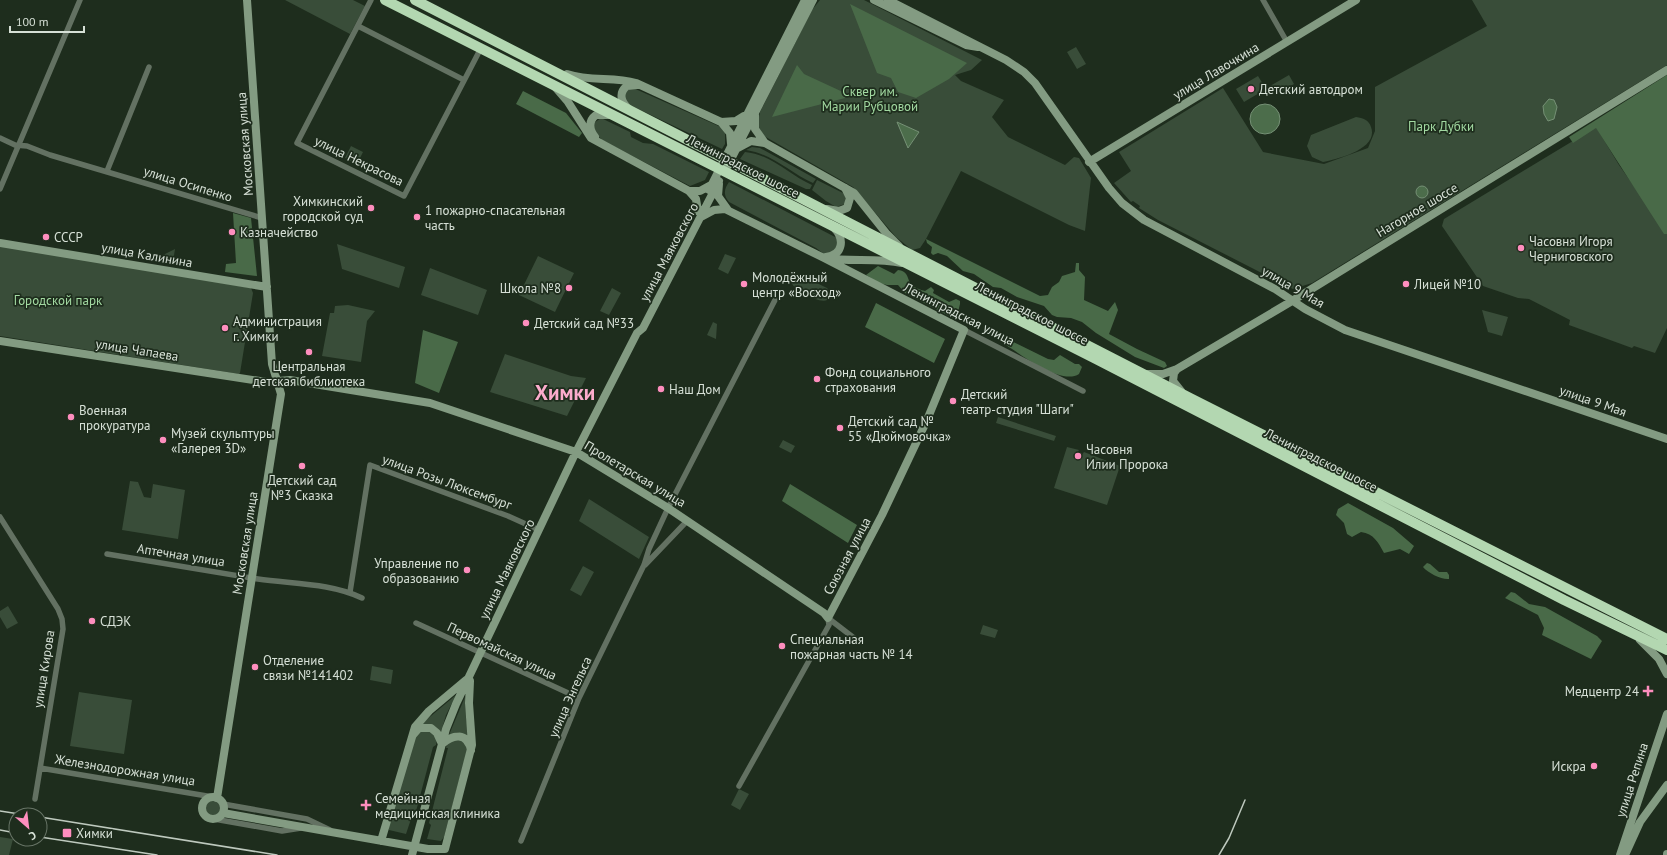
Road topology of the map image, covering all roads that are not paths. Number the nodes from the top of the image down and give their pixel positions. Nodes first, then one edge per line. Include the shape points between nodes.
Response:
1 (80, 0) edge
2 (247, 0) edge
3 (371, 0) edge
4 (385, 0) edge
5 (415, 0) edge
6 (805, 0) edge
7 (813, 0) edge
8 (874, 0) edge
9 (888, 0) edge
10 (1263, 0) edge
11 (1356, 0) edge
12 (358, 26) junction
13 (1287, 42) junction
14 (481, 47) junction
15 (979, 47) junction
16 (149, 67) dead end
17 (548, 69) junction
18 (1667, 70) edge
19 (544, 79) junction
20 (464, 80) junction
21 (643, 86) junction
22 (631, 111) junction
23 (752, 111) junction
24 (620, 117) junction
25 (721, 122) junction
26 (0, 138) edge
27 (601, 143) junction
28 (765, 143) junction
29 (19, 145) junction
30 (733, 148) junction
31 (1089, 162) junction
32 (106, 171) junction
33 (719, 181) junction
34 (711, 185) junction
35 (844, 188) junction
36 (0, 189) edge
37 (689, 191) junction
38 (818, 207) junction
39 (728, 210) junction
40 (699, 215) junction
41 (262, 218) junction
42 (829, 224) junction
43 (0, 242) edge
44 (905, 252) junction
45 (824, 258) junction
46 (838, 260) junction
47 (862, 260) junction
48 (910, 265) junction
49 (860, 276) junction
50 (267, 290) junction
51 (775, 300) dead end
52 (1292, 301) junction
53 (964, 330) junction
54 (0, 341) edge
55 (1177, 368) junction
56 (1144, 374) junction
57 (276, 383) junction
58 (1083, 391) dead end
59 (1190, 398) junction
60 (1667, 439) edge
61 (576, 452) junction
62 (668, 508) junction
63 (0, 517) edge
64 (686, 521) junction
65 (539, 530) junction
66 (107, 554) dead end
67 (644, 565) junction
68 (252, 578) junction
69 (350, 592) junction
70 (362, 598) dead end
71 (828, 618) junction
72 (416, 623) dead end
73 (1633, 634) junction
74 (854, 638) dead end
75 (1667, 639) edge
76 (1667, 650) edge
77 (481, 653) junction
78 (1667, 674) edge
79 (470, 675) junction
80 (580, 698) junction
81 (1667, 714) edge
82 (1667, 724) edge
83 (1660, 734) junction
84 (412, 735) junction
85 (442, 744) junction
86 (471, 750) junction
87 (40, 768) junction
88 (1667, 785) edge
89 (740, 786) dead end
90 (35, 799) dead end
91 (218, 800) junction
92 (223, 813) junction
93 (214, 819) junction
94 (305, 828) junction
95 (336, 833) junction
96 (381, 841) junction
97 (521, 841) dead end
98 (412, 855) edge
99 (1620, 855) edge
100 (1625, 855) edge

1 - 29 street
2 - 41 street, Московская улица
3 - 12 street, улица Некрасова
4 - 14 highway, Ленинградское шоссе
5 - 17 highway, Ленинградское шоссе
6 - 23 street
7 - 23 street
8 - 15 street, улица 9 Мая via 966,45
9 - 15 street, улица 9 Мая
10 - 13 street
11 - 13 street, улица Лавочкина
12 - 20 street
12 - 20 street, улица Некрасова via 297,143 404,196
13 - 31 street, улица Лавочкина
14 - 19 highway, Ленинградское шоссе
14 - 20 street, улица Некрасова
15 - 31 street, улица 9 Мая via 1018,68 1029,77
16 - 32 street
17 - 21 street via 582,78 625,80
17 - 22 highway, Ленинградское шоссе
18 - 52 street, Нагорное шоссе
19 - 24 highway, Ленинградское шоссе
19 - 27 street via 560,93 588,135
21 - 22 street via 630,84 622,90 621,100
21 - 25 street
22 - 38 highway, Ленинградское шоссе
23 - 25 street via 736,121
23 - 28 street via 755,129
23 - 30 street
24 - 27 street via 600,114 593,117 590,123 591,130
24 - 42 highway, Ленинградское шоссе
25 - 30 street via 730,133
26 - 29 street, улица Осипенко
27 - 37 street
28 - 30 street via 751,141
28 - 35 street
29 - 32 street, улица Осипенко
29 - 36 street
30 - 33 street, улица Маяковского
30 - 34 street, улица Маяковского
31 - 52 street, улица 9 Мая via 1116,196 1144,220 1275,289
32 - 41 street, улица Осипенко
33 - 39 street via 718,196
33 - 40 street, улица Маяковского
34 - 37 street via 700,191
34 - 40 street, улица Маяковского
35 - 38 street via 850,198 845,209 835,211
35 - 44 street via 860,199 886,233
37 - 40 street via 696,199
38 - 44 highway, Ленинградское шоссе
39 - 40 street via 714,210
39 - 45 street, Ленинградская улица
40 - 61 street, улица Маяковского via 638,326 637,333
41 - 50 street, Московская улица
42 - 46 street via 841,238
42 - 48 highway, Ленинградское шоссе
43 - 50 street, улица Калинина
44 - 56 highway, Ленинградское шоссе
45 - 46 street
45 - 46 street, Ленинградская улица
46 - 47 street
46 - 49 street, Ленинградская улица
47 - 48 street via 885,260
47 - 49 street via 855,266
48 - 73 highway, Ленинградское шоссе
49 - 53 street, Ленинградская улица
50 - 57 street, Московская улица via 272,364
51 - 62 street, улица Энгельса
52 - 55 street, Нагорное шоссе
52 - 60 street, улица 9 Мая via 1360,336
53 - 58 street, Ленинградская улица
53 - 71 street, Союзная улица via 924,427
54 - 57 street, улица Чапаева
55 - 56 street, Нагорное шоссе via 1163,374
55 - 59 street via 1173,376 1175,385
56 - 59 highway, Ленинградское шоссе
57 - 61 street, Пролетарская улица via 290,380 430,403
57 - 68 street, Московская улица via 281,394
59 - 75 highway, Ленинградское шоссе
61 - 62 street, Пролетарская улица
61 - 65 street, улица Маяковского
62 - 64 street, Пролетарская улица
62 - 67 street, улица Энгельса
63 - 87 street, улица Кирова via 62,619 61,642
64 - 67 street, улица Энгельса
64 - 71 street, Пролетарская улица
65 - 69 street, улица Розы Люксембург via 370,465
65 - 77 street, улица Маяковского
66 - 68 street, Аптечная улица
67 - 80 street, улица Энгельса
68 - 69 street
68 - 91 street, Московская улица
69 - 70 street
71 - 74 street, Пролетарская улица
71 - 89 street, Союзная улица via 829,625
72 - 77 street, Первомайская улица
73 - 76 highway, Ленинградское шоссе
73 - 78 street via 1659,659
77 - 79 street, улица Маяковского
77 - 80 street, Первомайская улица
79 - 84 street via 422,717
79 - 85 street, улица Маяковского
79 - 86 street via 469,703 473,738
80 - 97 street, улица Энгельса
81 - 83 street, улица Репина
82 - 83 street
83 - 99 street, улица Репина
84 - 85 street via 419,728 431,728 438,733
84 - 96 street
85 - 86 street via 452,736 461,736 468,742
85 - 98 street, улица Маяковского
86 - 96 street via 445,849 428,850
87 - 90 street, Железнодорожная улица
87 - 91 street, Железнодорожная улица
88 - 100 street via 1640,822
91 - 92 street
91 - 93 street via 206,800 202,810 206,816
91 - 95 street, Железнодорожная улица via 307,819
92 - 93 street
92 - 94 street
93 - 94 street via 282,831
94 - 95 street
95 - 96 street

